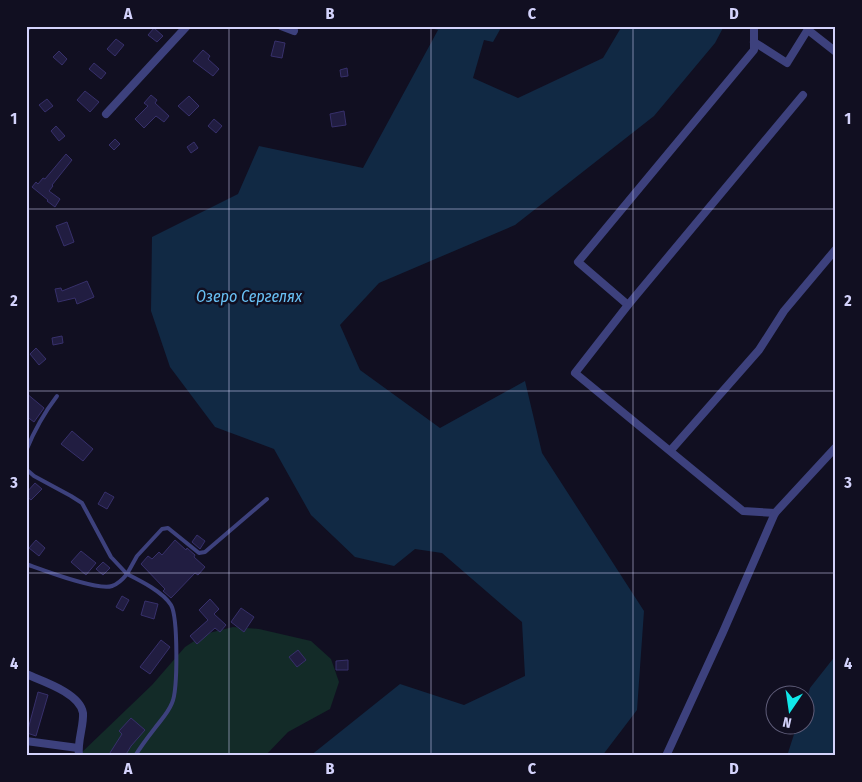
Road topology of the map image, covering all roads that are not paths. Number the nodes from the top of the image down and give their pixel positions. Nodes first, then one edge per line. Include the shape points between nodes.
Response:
1 (187, 26) edge
2 (281, 26) edge
3 (754, 26) edge
4 (809, 28) edge
5 (294, 31) dead end
6 (754, 42) junction
7 (836, 52) edge
8 (803, 95) dead end
9 (106, 114) dead end
10 (836, 249) edge
11 (628, 304) junction
12 (57, 396) dead end
13 (836, 447) edge
14 (671, 450) junction
15 (26, 451) edge
16 (26, 469) edge
17 (267, 499) dead end
18 (776, 512) junction
19 (26, 564) edge
20 (128, 574) junction
21 (26, 674) edge
22 (26, 741) edge
23 (79, 752) edge
24 (135, 756) edge
25 (666, 756) edge

1 - 9 street
2 - 5 street
3 - 6 street
4 - 6 street via 787,63
4 - 7 street
6 - 11 street via 754,50 578,262
8 - 11 street
10 - 14 street via 784,311 759,350
11 - 14 street via 575,372
12 - 15 lane
13 - 18 street
14 - 18 street via 743,511
16 - 20 lane via 82,503 111,557
17 - 20 lane via 205,552 199,553 168,528 162,529 137,556
18 - 25 street
19 - 20 lane via 105,588 114,586
20 - 24 lane via 171,604 176,628 174,701
21 - 23 street via 68,693 77,702 83,712
22 - 23 street

